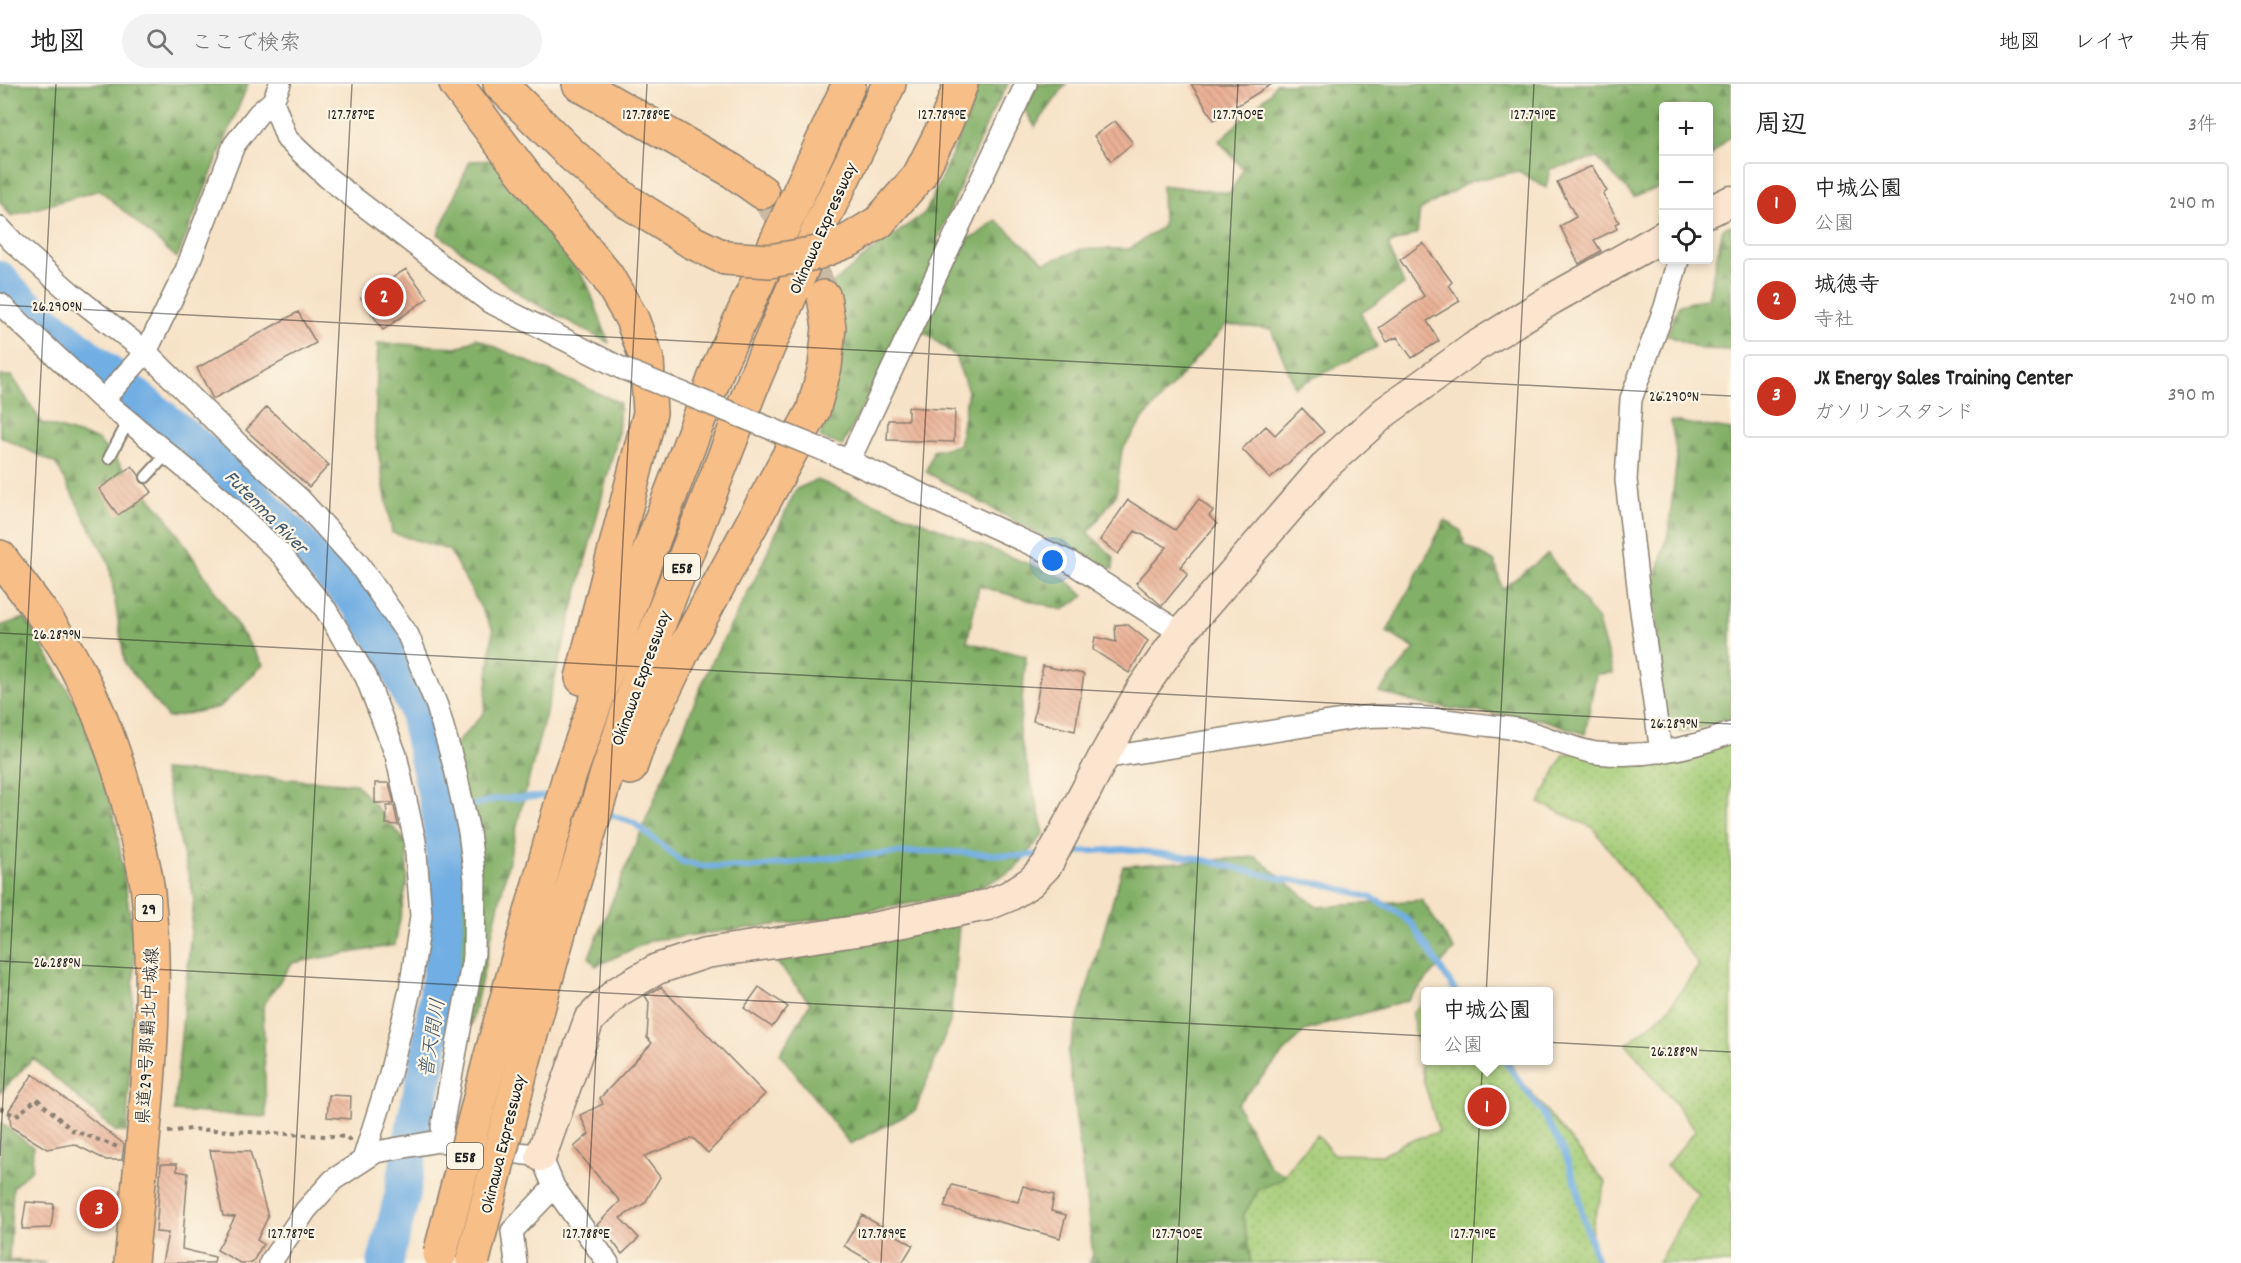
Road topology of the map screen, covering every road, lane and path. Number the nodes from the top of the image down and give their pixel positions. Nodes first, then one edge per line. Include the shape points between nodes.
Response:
1 (456, 84) edge
2 (500, 84) edge
3 (579, 84) edge
4 (849, 84) edge
5 (889, 84) edge
6 (961, 84) edge
7 (1026, 84) edge
8 (277, 93) edge
9 (762, 192) tunnel mouth
10 (1731, 201) edge
11 (1712, 210) edge
12 (0, 228) edge
13 (1659, 239) edge
14 (1677, 264) edge
15 (824, 297) tunnel mouth
16 (0, 304) edge
17 (146, 353) junction
18 (103, 400) junction
19 (128, 422) junction
20 (167, 454) junction
21 (840, 457) junction
22 (109, 458) dead end
23 (146, 477) dead end
24 (6, 578) edge
25 (1180, 633) junction
26 (1731, 734) edge
27 (1661, 752) junction
28 (1102, 758) junction
29 (568, 780) junction
30 (561, 925) junction
31 (0, 1108) edge
32 (166, 1133) dead end
33 (347, 1137) dead end
34 (442, 1142) junction
35 (126, 1150) dead end
36 (370, 1156) junction
37 (541, 1156) junction
38 (554, 1187) junction
39 (439, 1258) edge
40 (473, 1261) edge
41 (131, 1263) edge
42 (270, 1263) edge
43 (516, 1263) edge
44 (609, 1263) edge

1 - 29 main road via 607,276 632,318 647,360 650,413 571,721
2 - 6 main road, bridge via 572,155 618,193 692,242 725,258 770,261 817,253 850,240 879,222 919,176
3 - 9 main road via 731,170
4 - 29 main road, Okinawa Expressway / E58 via 719,366
5 - 30 main road, Okinawa Expressway / E58 via 821,224 755,378 652,641
7 - 21 street
8 - 17 street via 234,144 186,270
8 - 21 street, bridge via 287,139 328,178 488,302 621,368
10 - 11 street
12 - 17 street via 71,293
13 - 25 street via 1473,348 1385,412 1327,464
14 - 27 street via 1631,399 1626,480
15 - 30 main road via 829,327 825,367 813,411 686,645 639,742 604,842
16 - 18 street
17 - 18 street
17 - 34 street via 299,498 358,563 408,635 437,706 466,820 475,879 474,953
18 - 19 street
19 - 20 street
19 - 22 lane
20 - 23 lane
20 - 36 street via 281,554 326,610 366,677 396,755 415,840 421,916 410,990
21 - 25 street via 1070,562
24 - 41 main road, 県道29号那覇北中城線 / 29 via 49,622 104,725 127,794 148,890 152,952 150,1017
25 - 28 street
26 - 27 street
27 - 28 street via 1594,752 1521,730 1388,715
28 - 37 street via 1053,853 1031,882 1009,896 987,905 863,930 706,953 657,969 617,992 589,1020
29 - 39 main road, Okinawa Expressway / E58, bridge
30 - 40 main road, Okinawa Expressway / E58, bridge
31 - 35 path via 16,1116 37,1099 72,1130
32 - 33 path via 190,1129
34 - 36 street
34 - 37 street
36 - 42 street via 333,1180 306,1210
37 - 38 street
38 - 43 street via 512,1230
38 - 44 street

